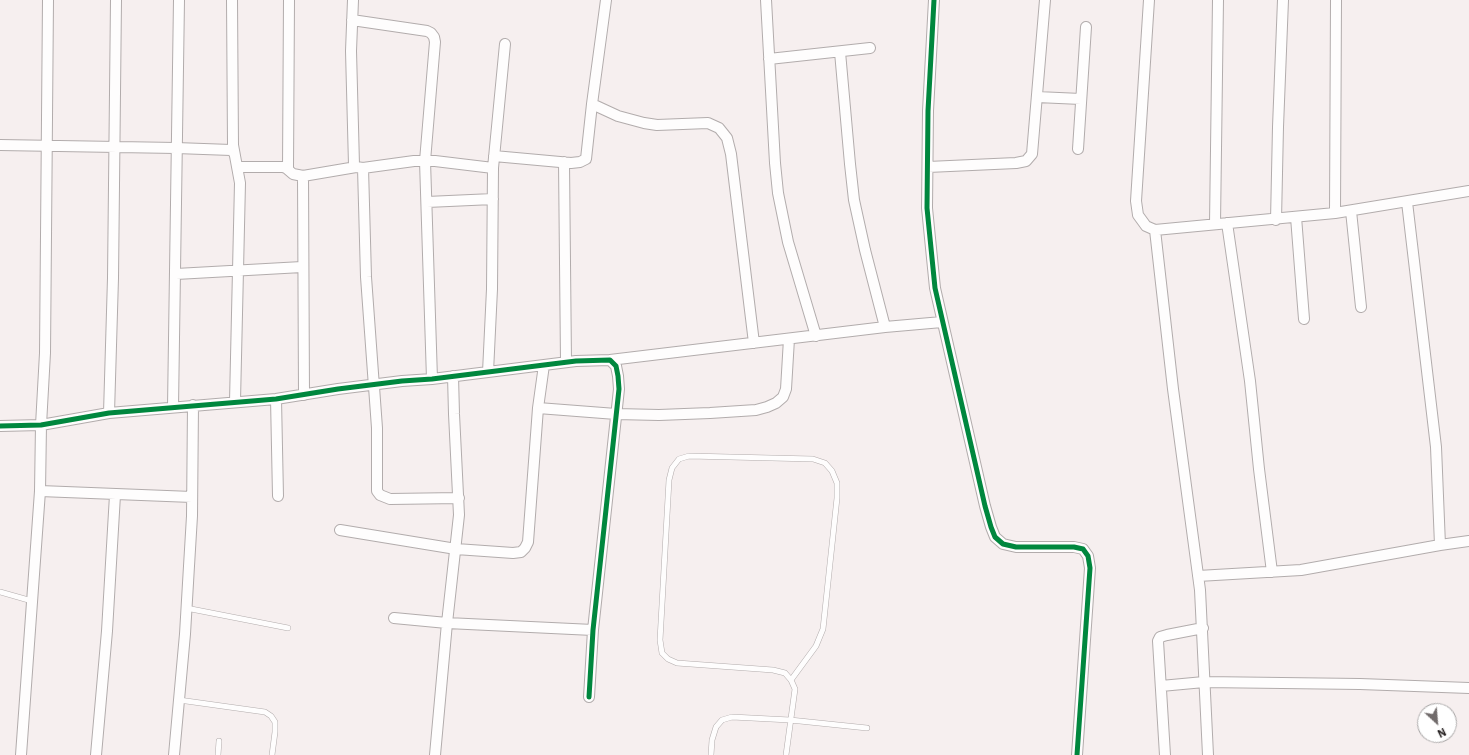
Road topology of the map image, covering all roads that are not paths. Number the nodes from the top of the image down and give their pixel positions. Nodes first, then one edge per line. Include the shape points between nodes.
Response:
1 (48, 0) edge
2 (116, 0) edge
3 (179, 0) edge
4 (232, 0) edge
5 (289, 0) edge
6 (353, 0) edge
7 (606, 0) edge
8 (766, 0) edge
9 (934, 0) edge
10 (1045, 0) edge
11 (1149, 0) edge
12 (1218, 0) edge
13 (1283, 0) edge
14 (1336, 0) edge
15 (352, 20) junction
16 (1086, 27) dead end
17 (504, 44) dead end
18 (870, 48) dead end
19 (840, 52) junction
20 (769, 59) junction
21 (1037, 97) junction
22 (1081, 99) junction
23 (592, 104) junction
24 (0, 145) edge
25 (46, 146) junction
26 (114, 147) junction
27 (176, 148) junction
28 (1078, 150) dead end
29 (233, 152) junction
30 (494, 156) junction
31 (425, 161) junction
32 (564, 162) junction
33 (237, 167) junction
34 (928, 167) junction
35 (360, 168) junction
36 (493, 168) junction
37 (288, 169) junction
38 (303, 176) junction
39 (1469, 191) edge
40 (493, 199) junction
41 (427, 202) junction
42 (1407, 202) junction
43 (1351, 211) junction
44 (1335, 213) junction
45 (1296, 218) junction
46 (1276, 220) junction
47 (1227, 223) junction
48 (1215, 224) junction
49 (1156, 230) junction
50 (302, 267) junction
51 (238, 270) junction
52 (176, 274) junction
53 (1361, 307) dead end
54 (1304, 319) dead end
55 (942, 322) junction
56 (885, 327) junction
57 (816, 336) junction
58 (789, 339) junction
59 (754, 343) junction
60 (610, 360) junction
61 (566, 362) junction
62 (544, 365) junction
63 (488, 372) junction
64 (453, 376) junction
65 (432, 379) junction
66 (374, 384) junction
67 (304, 395) junction
68 (276, 399) junction
69 (235, 401) junction
70 (193, 405) junction
71 (173, 407) junction
72 (538, 408) junction
73 (109, 413) junction
74 (616, 414) junction
75 (41, 425) junction
76 (0, 426) edge
77 (40, 491) junction
78 (115, 495) junction
79 (278, 496) dead end
80 (192, 497) junction
81 (459, 498) junction
82 (340, 530) dead end
83 (1469, 541) edge
84 (1440, 545) junction
85 (456, 549) junction
86 (1272, 572) junction
87 (1198, 576) junction
88 (0, 592) edge
89 (32, 601) junction
90 (186, 608) junction
91 (394, 618) dead end
92 (447, 623) junction
93 (288, 628) dead end
94 (1202, 628) junction
95 (594, 630) junction
96 (791, 680) junction
97 (1204, 682) junction
98 (1161, 686) junction
99 (1469, 688) edge
100 (589, 697) dead end
101 (179, 700) junction
102 (790, 720) junction
103 (867, 728) dead end
104 (219, 741) dead end
105 (21, 755) edge
106 (96, 755) edge
107 (174, 755) edge
108 (218, 755) edge
109 (272, 755) edge
110 (435, 755) edge
111 (711, 755) edge
112 (786, 755) edge
113 (1077, 755) edge
114 (1165, 755) edge
115 (1208, 755) edge

1 - 25 street
2 - 26 street
3 - 27 street
4 - 29 street
5 - 37 street
6 - 15 street
7 - 23 street
8 - 20 street
9 - 34 street via 928,111
10 - 21 street
11 - 49 street via 1136,201 1138,215 1146,226
12 - 48 street
13 - 46 street
14 - 44 street
15 - 31 street via 427,31 434,37
15 - 35 street via 354,165
16 - 22 street
17 - 30 street
18 - 19 street
19 - 20 street
19 - 56 street via 854,200
20 - 57 street via 778,193 788,242
21 - 22 street
21 - 34 street via 1033,149 1026,161
22 - 28 street
23 - 32 street via 586,159 580,162
23 - 59 street via 618,116 644,123 708,123 719,128 727,138
24 - 25 street
25 - 26 street
25 - 75 street via 45,353
26 - 27 street
26 - 73 street
27 - 29 street
27 - 52 street
29 - 33 street
30 - 32 street
30 - 36 street
31 - 35 street
31 - 36 street via 435,160
31 - 41 street
32 - 61 street
33 - 37 street
33 - 51 street via 240,183
34 - 55 street via 927,208 931,257
35 - 38 street
35 - 66 street
36 - 40 street
37 - 38 street via 293,174
38 - 50 street
39 - 42 street
40 - 41 street
40 - 63 street
41 - 65 street
42 - 43 street
42 - 84 street via 1436,446
43 - 44 street
43 - 53 street
44 - 45 street
45 - 46 street
45 - 54 street
46 - 47 street
47 - 48 street
47 - 86 street via 1250,381
48 - 49 street
49 - 87 street via 1173,389
50 - 51 street
50 - 67 street
51 - 52 street
51 - 69 street
52 - 71 street
55 - 56 street
55 - 113 street via 985,506 996,537 1003,544 1016,547 1074,547 1083,549 1088,556 1090,568
56 - 57 street
57 - 58 street
58 - 59 street
58 - 74 street via 786,389 783,397 767,407 710,413
59 - 60 street
60 - 61 street
60 - 74 street via 616,366 618,376
61 - 62 street
62 - 63 street
62 - 72 street
63 - 64 street
64 - 65 street
64 - 81 street
65 - 66 street
66 - 67 street
66 - 81 street via 377,491 380,496 390,499
67 - 68 street
68 - 69 street
68 - 79 street
69 - 70 street
70 - 71 street
70 - 80 street
71 - 73 street
72 - 74 street
72 - 85 street via 528,542 525,548 521,552 513,553
73 - 75 street
74 - 95 street
75 - 76 street
75 - 77 street
77 - 78 street
77 - 89 street
78 - 80 street
78 - 106 street
80 - 90 street
81 - 85 street
82 - 85 street
83 - 84 street
84 - 86 street via 1323,566
85 - 92 street
86 - 87 street
87 - 94 street
88 - 89 lane
89 - 105 street
90 - 93 lane
90 - 101 street
91 - 92 street
92 - 95 street
92 - 110 street
94 - 97 street
94 - 98 street via 1160,637 1158,646
95 - 100 street
96 - 96 lane via 785,673 773,670 677,663 668,659 662,652 660,640 670,480 672,468 679,460 689,456 813,459 825,463 832,471 837,483 837,498 823,630 816,646
96 - 102 lane via 794,689
97 - 98 street
97 - 99 street
97 - 115 street
98 - 114 street
101 - 107 street
101 - 109 lane via 265,712 274,722
102 - 103 lane
102 - 111 lane via 732,717 722,720 716,727
102 - 112 lane
104 - 108 lane

